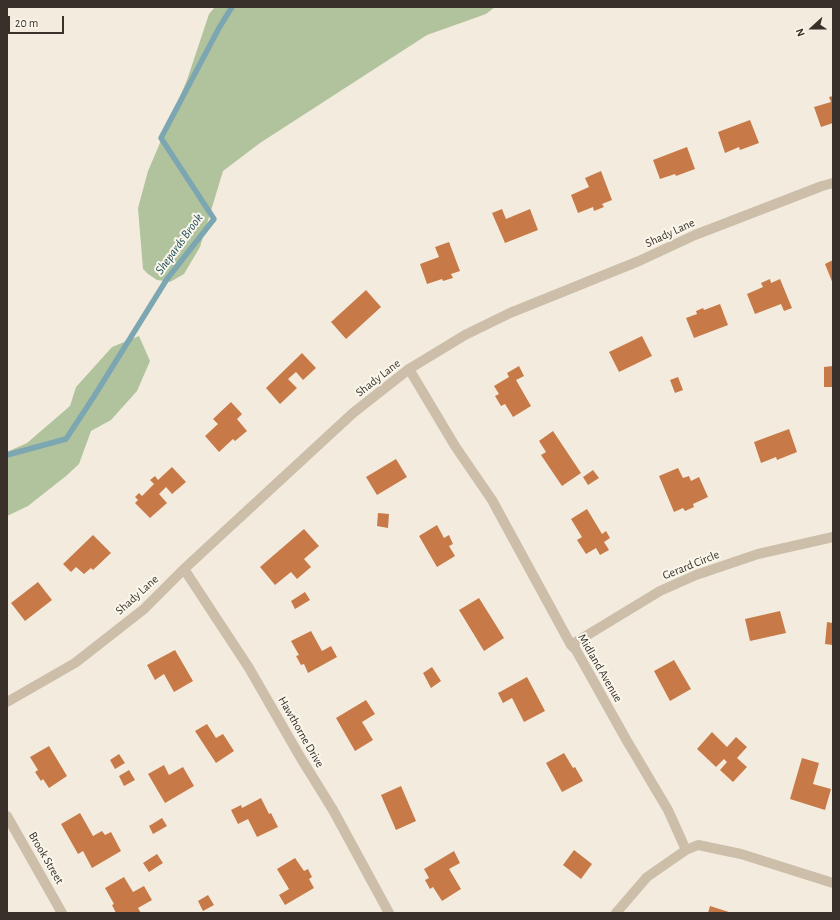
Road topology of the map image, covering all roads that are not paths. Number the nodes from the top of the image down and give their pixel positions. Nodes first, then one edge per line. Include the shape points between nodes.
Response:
1 (833, 183) edge
2 (409, 369) junction
3 (833, 537) edge
4 (184, 569) junction
5 (571, 645) junction
6 (7, 702) edge
7 (7, 816) edge
8 (686, 850) junction
9 (833, 884) edge
10 (62, 913) edge
11 (389, 913) edge
12 (616, 913) edge

1 - 2 street, Shady Lane via 695,235 639,261 510,313 466,335
2 - 4 street, Shady Lane via 353,413
2 - 5 street, Midland Avenue via 455,446 492,500
3 - 5 street, Gerard Circle via 758,554 696,575 660,591
4 - 6 street, Shady Lane via 144,609 75,663
4 - 11 street, Hawthorne Drive via 249,668 333,810
5 - 8 street, Midland Avenue via 668,810
7 - 10 street, Brook Street
8 - 9 street via 698,846 741,854
8 - 12 street via 647,877

